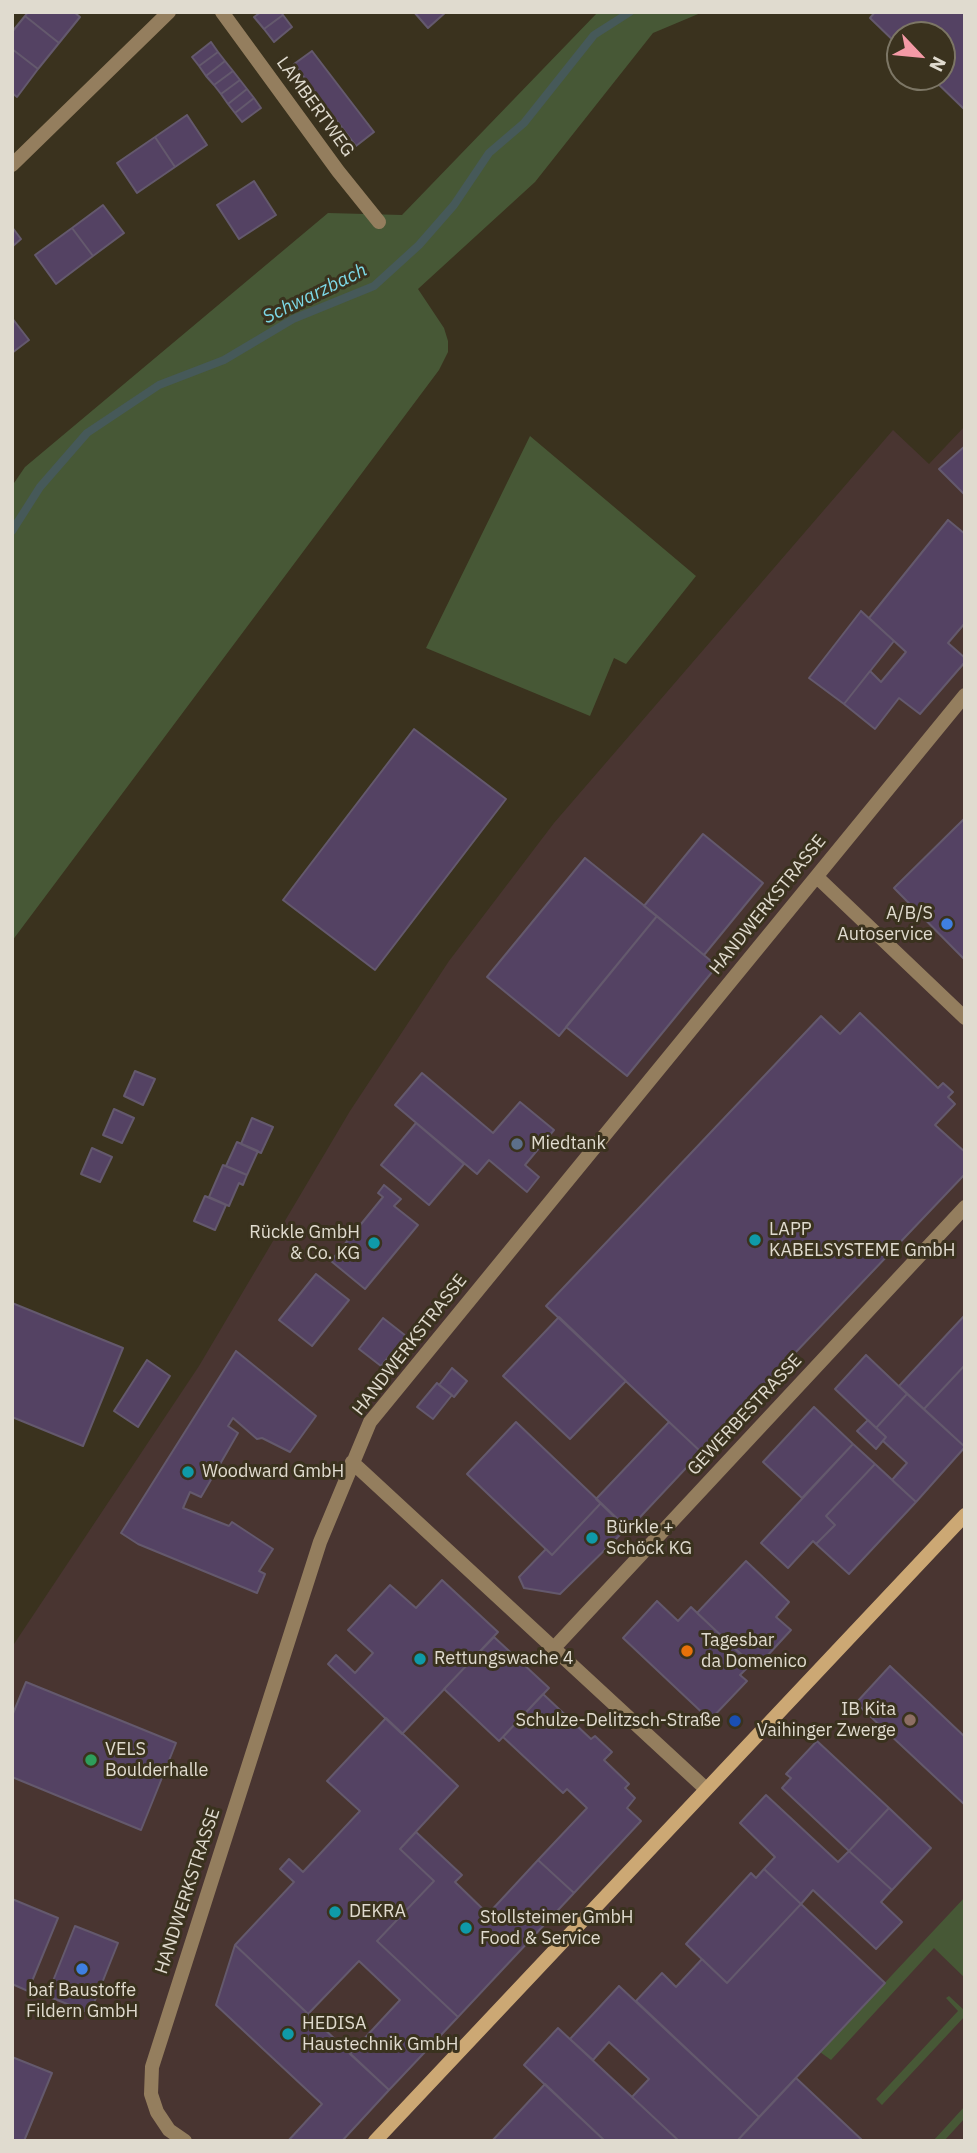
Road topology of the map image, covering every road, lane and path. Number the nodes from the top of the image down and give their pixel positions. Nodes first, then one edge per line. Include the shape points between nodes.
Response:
1 (169, 12) edge
2 (222, 12) edge
3 (12, 165) edge
4 (379, 222) dead end
5 (965, 695) edge
6 (817, 877) junction
7 (965, 1018) edge
8 (965, 1207) edge
9 (352, 1462) junction
10 (965, 1515) edge
11 (553, 1649) junction
12 (706, 1789) junction
13 (185, 2141) edge
14 (374, 2141) edge

1 - 3 street
2 - 4 street, LAMBERTWEG
5 - 6 street, HANDWERKSTRASSE
6 - 7 street
6 - 9 street, HANDWERKSTRASSE via 370,1422
8 - 11 street, GEWERBESTRASSE
9 - 11 street
9 - 13 street, HANDWERKSTRASSE via 320,1542 152,2067 151,2094 157,2112 169,2130
10 - 12 street
11 - 12 street
12 - 14 street

